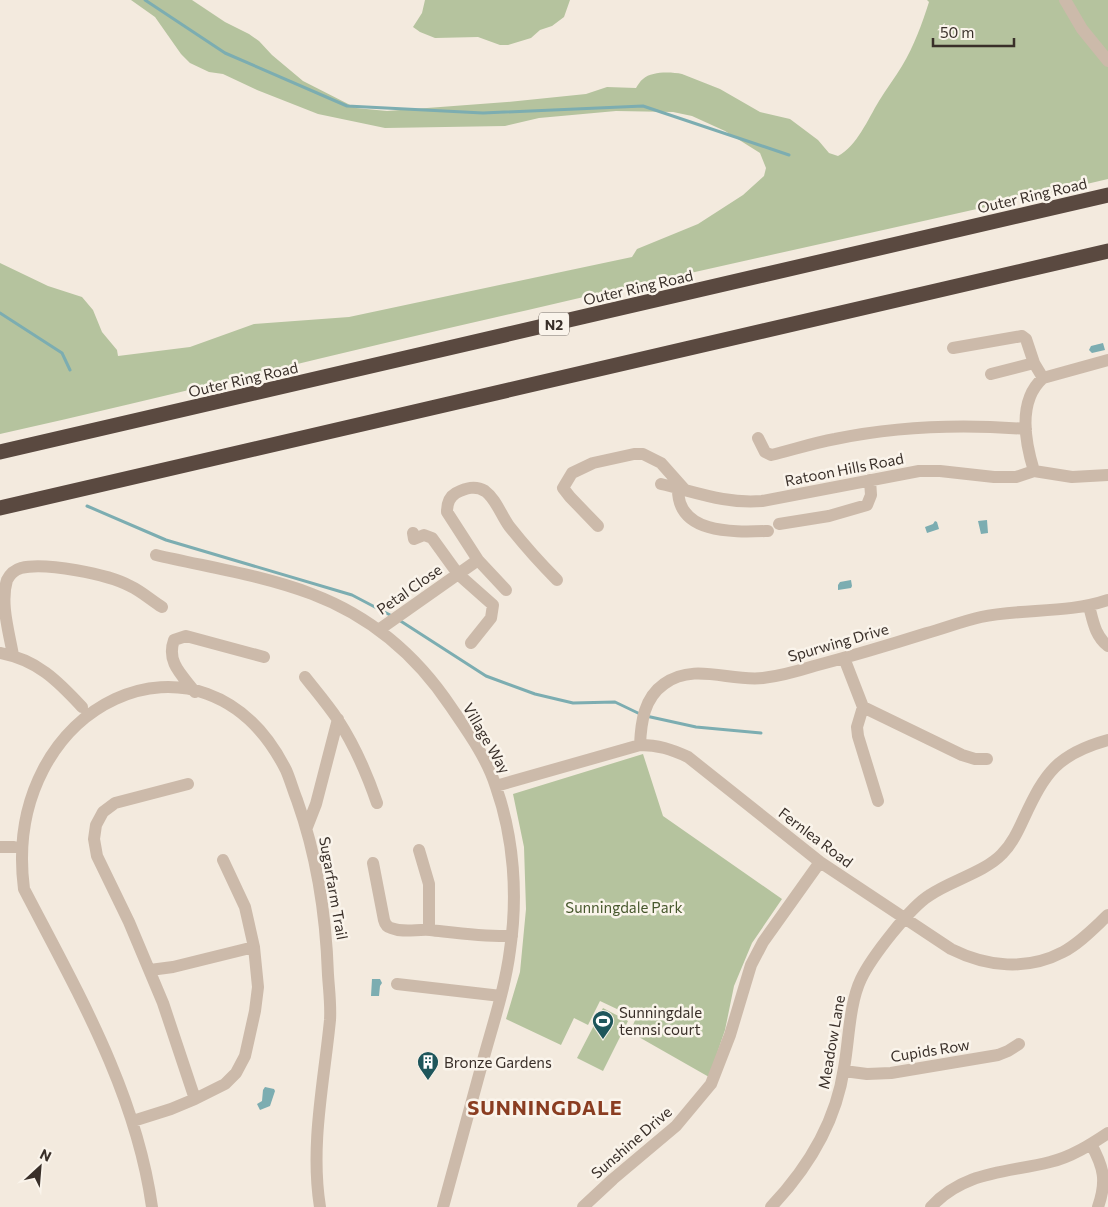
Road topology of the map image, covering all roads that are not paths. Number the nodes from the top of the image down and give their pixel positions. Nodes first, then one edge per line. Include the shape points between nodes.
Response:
1 (1065, 0) edge
2 (1108, 61) edge
3 (1108, 195) edge
4 (1108, 251) edge
5 (954, 348) dead end
6 (1108, 360) edge
7 (1034, 364) junction
8 (991, 374) dead end
9 (1043, 378) junction
10 (1026, 429) junction
11 (758, 438) dead end
12 (0, 452) edge
13 (1034, 471) junction
14 (1108, 475) edge
15 (870, 480) junction
16 (661, 484) dead end
17 (681, 489) junction
18 (0, 508) edge
19 (779, 524) dead end
20 (598, 526) dead end
21 (768, 530) dead end
22 (413, 533) dead end
23 (156, 555) dead end
24 (478, 560) junction
25 (458, 574) junction
26 (557, 580) dead end
27 (506, 590) dead end
28 (1108, 600) edge
29 (1089, 606) junction
30 (162, 607) dead end
31 (380, 630) junction
32 (471, 642) dead end
33 (1108, 646) edge
34 (0, 652) edge
35 (13, 655) junction
36 (264, 657) dead end
37 (844, 658) junction
38 (305, 677) dead end
39 (194, 692) junction
40 (82, 707) junction
41 (863, 707) junction
42 (70, 715) dead end
43 (338, 719) junction
44 (1108, 740) edge
45 (640, 745) junction
46 (987, 759) dead end
47 (188, 784) dead end
48 (496, 786) junction
49 (878, 801) dead end
50 (377, 803) dead end
51 (307, 827) junction
52 (12, 832) dead end
53 (0, 847) edge
54 (14, 847) junction
55 (419, 850) dead end
56 (223, 860) dead end
57 (820, 862) junction
58 (373, 863) dead end
59 (1108, 915) edge
60 (905, 918) junction
61 (429, 930) junction
62 (512, 936) junction
63 (254, 947) junction
64 (150, 970) junction
65 (397, 984) dead end
66 (501, 996) junction
67 (1019, 1044) dead end
68 (844, 1071) junction
69 (195, 1099) junction
70 (133, 1121) junction
71 (1108, 1133) edge
72 (1091, 1144) junction
73 (152, 1207) edge
74 (320, 1207) edge
75 (443, 1207) edge
76 (583, 1207) edge
77 (771, 1207) edge
78 (932, 1207) edge
79 (1098, 1207) edge

1 - 2 street via 1082,29
3 - 12 highway, Outer Ring Road / N2
4 - 18 highway
5 - 7 street via 1022,336
6 - 9 street
7 - 8 street
7 - 9 street
9 - 10 street via 1030,393 1026,405
10 - 11 street via 918,428 834,439 771,455 765,452
10 - 13 street
13 - 14 street via 1072,476
13 - 15 street, Ratoon Hills Road via 1016,477 919,471
15 - 17 street, Ratoon Hills Road via 745,502
15 - 19 street via 871,495 867,506
16 - 17 street, Ratoon Hills Road
17 - 20 street via 661,463 643,454 593,463 572,473 563,488
17 - 21 street via 680,506 694,520 734,532
22 - 25 street via 414,539 424,535 432,538
23 - 31 street, Village Way via 312,594
24 - 25 street, Petal Close
24 - 26 street via 447,512 449,499 466,488 483,490 491,496 526,548
24 - 27 street
25 - 31 street, Petal Close
25 - 32 street via 493,606 491,618
28 - 29 street, Spurwing Drive
29 - 33 street via 1096,632
29 - 37 street, Spurwing Drive via 980,617
30 - 35 street via 130,586 110,578 55,568 20,568 6,581 2,601
31 - 48 street, Village Way via 422,669 445,698 474,741
34 - 35 street
35 - 40 street via 32,662 49,674
36 - 39 street via 186,636 174,640 171,658
37 - 41 street
37 - 45 street, Spurwing Drive via 763,678 744,679 707,673 676,677 664,683 647,704
38 - 43 street
39 - 40 street, Sugarfarm Trail via 155,687 133,689 111,694
39 - 51 street, Sugarfarm Trail via 233,710 269,742 286,771
40 - 42 street, Sugarfarm Trail
41 - 46 street via 962,755
41 - 49 street via 857,727 858,736
43 - 50 street via 366,771
43 - 51 street
44 - 60 street, Meadow Lane via 1077,750 1053,769 1043,780 1002,855 930,894
45 - 48 street, Fernlea Road
45 - 57 street, Fernlea Road via 656,745 688,757
47 - 64 street via 115,803 103,812 96,825 97,856
48 - 62 street, Village Way via 508,830 512,864 515,909
51 - 74 street, Sugarfarm Trail via 319,881 327,946 330,1016 317,1135
52 - 54 street
53 - 54 street
54 - 70 street via 24,889 97,1032
55 - 61 street via 429,884
56 - 63 street via 245,907
57 - 60 street, Fernlea Road
57 - 76 street, Sunshine Drive via 763,942 751,965 711,1084 676,1126
58 - 61 street via 386,925 396,930
59 - 60 street, Fernlea Road via 1063,952 1024,964 1003,965 968,957
60 - 68 street, Meadow Lane via 860,980
61 - 62 street
62 - 66 street, Village Way
63 - 64 street
63 - 69 street via 258,986 256,1011 245,1056 236,1073 225,1084
64 - 69 street
65 - 66 street
66 - 75 street, Village Way
67 - 68 street, Cupids Row via 998,1055 891,1073
68 - 77 street, Meadow Lane via 835,1107 823,1136 806,1164
69 - 70 street
70 - 73 street
71 - 72 street
72 - 78 street via 1051,1162 973,1178 954,1187
72 - 79 street via 1103,1168 1104,1182

